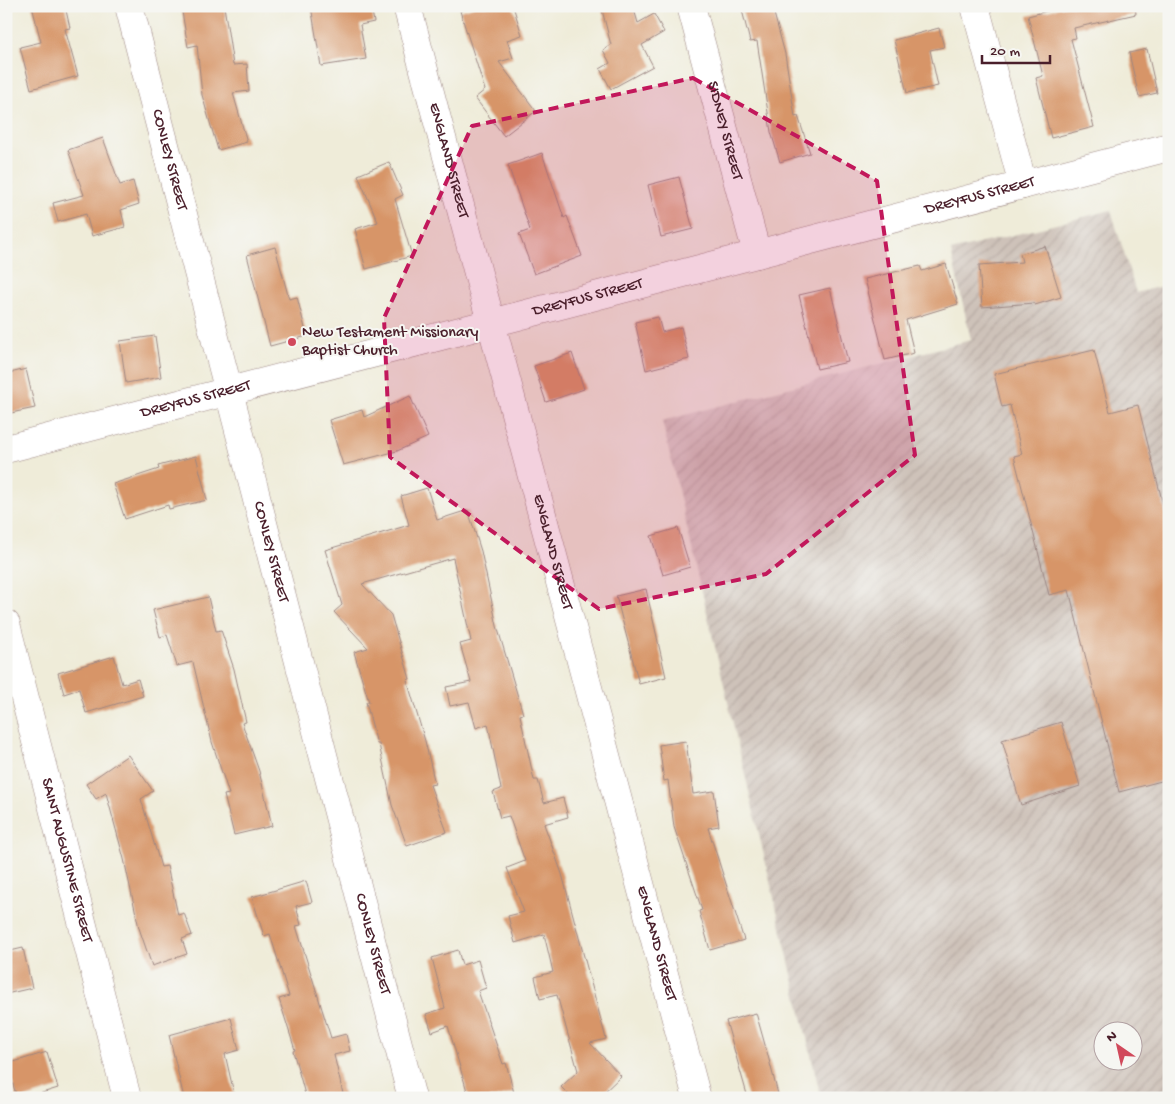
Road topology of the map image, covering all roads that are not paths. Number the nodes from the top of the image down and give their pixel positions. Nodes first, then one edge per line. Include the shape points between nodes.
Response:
1 (128, 6) edge
2 (407, 6) edge
3 (691, 6) edge
4 (975, 6) edge
5 (1169, 147) edge
6 (1023, 185) junction
7 (757, 254) junction
8 (491, 323) junction
9 (228, 391) junction
10 (6, 449) edge
11 (6, 624) edge
12 (14, 684) edge
13 (127, 1098) edge
14 (412, 1098) edge
15 (697, 1098) edge

1 - 9 street, CONLEY STREET
2 - 8 street, ENGLAND STREET
3 - 7 street, SIDNEY STREET
4 - 6 street
5 - 6 street, DREYFUS STREET
6 - 7 street, DREYFUS STREET
7 - 8 street, DREYFUS STREET
8 - 9 street, DREYFUS STREET
8 - 15 street, ENGLAND STREET
9 - 10 street, DREYFUS STREET
9 - 14 street, CONLEY STREET
11 - 12 street, SAINT AUGUSTINE STREET
12 - 13 street, SAINT AUGUSTINE STREET

